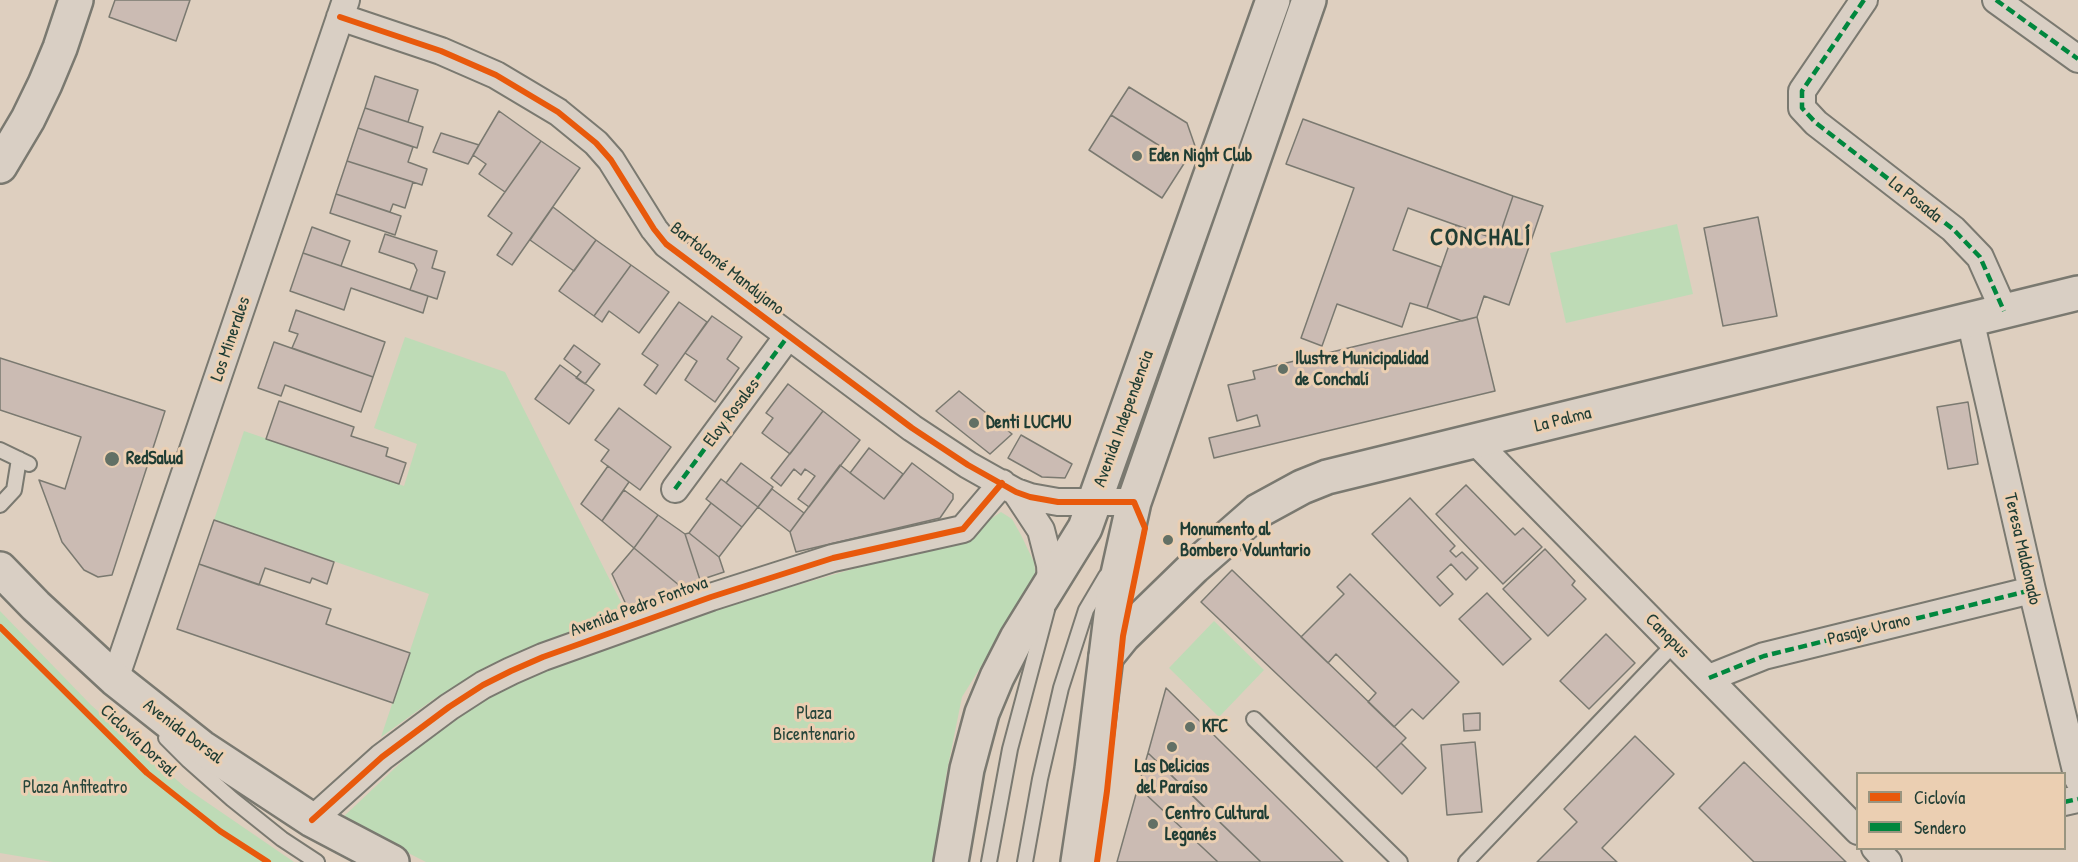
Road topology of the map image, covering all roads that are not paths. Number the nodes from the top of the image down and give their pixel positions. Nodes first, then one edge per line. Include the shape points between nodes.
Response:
1 (1272, 0) edge
2 (1309, 0) edge
3 (1864, 0) edge
4 (1996, 0) edge
5 (68, 4) edge
6 (343, 9) edge
7 (2078, 59) edge
8 (0, 166) edge
9 (2078, 275) edge
10 (2078, 293) edge
11 (2046, 301) junction
12 (2004, 311) junction
13 (1970, 319) junction
14 (788, 336) junction
15 (1476, 442) junction
16 (0, 450) edge
17 (1009, 487) junction
18 (675, 489) dead end
19 (1094, 501) junction
20 (1134, 502) junction
21 (0, 505) edge
22 (1122, 549) junction
23 (0, 569) edge
24 (1051, 584) junction
25 (2032, 590) junction
26 (1675, 643) junction
27 (1106, 657) junction
28 (1709, 678) junction
29 (115, 679) junction
30 (1254, 719) dead end
31 (2078, 778) edge
32 (312, 820) junction
33 (1856, 830) edge
34 (1876, 850) edge
35 (317, 862) edge
36 (392, 862) edge
37 (951, 862) edge
38 (989, 862) edge
39 (1025, 862) edge
40 (1078, 862) edge
41 (1400, 862) edge
42 (1466, 862) edge
43 (1888, 862) edge

1 - 19 main road, Avenida Independencia
2 - 20 main road, Avenida Independencia
3 - 12 street, La Posada via 1802,91 1802,108 1953,229 1980,257
4 - 7 street
5 - 8 main road via 45,84
6 - 14 street, Bartolomé Mandujano via 496,75 558,112 611,160 666,244
6 - 29 street, Los Minerales
9 - 11 street
10 - 11 main road, La Palma
11 - 12 main road, La Palma
12 - 13 main road, La Palma
13 - 15 main road, La Palma
13 - 25 street, Teresa Maldonado
14 - 17 street, Bartolomé Mandujano via 920,433
14 - 18 street, Eloy Rosales
15 - 26 street, Canopus
15 - 27 main road, La Palma via 1327,477 1280,498 1258,511 1194,567
16 - 21 lane via 24,462 14,490
17 - 19 street via 1030,497 1058,502
17 - 24 street via 1041,530
17 - 32 street, Avenida Pedro Fontova via 963,529 832,558 700,601 511,671 420,728
19 - 20 street
19 - 24 main road, Avenida Independencia via 1085,528
20 - 22 main road, Avenida Independencia
22 - 27 main road, Avenida Independencia
22 - 39 lane via 1086,610 1071,654 1052,723
23 - 29 main road, Avenida Dorsal
24 - 37 main road, Avenida Independencia via 1017,638 982,713 967,769
24 - 38 lane via 1046,617 1010,749
25 - 28 street, Pasaje Urano via 1764,656
25 - 31 street, Teresa Maldonado
26 - 28 street, Canopus
26 - 42 lane
27 - 40 main road, Avenida Independencia
28 - 33 street, Canopus
29 - 32 main road, Avenida Dorsal via 201,747
29 - 35 lane via 188,760 274,832
30 - 41 lane
32 - 36 main road, Avenida Dorsal
34 - 43 street

